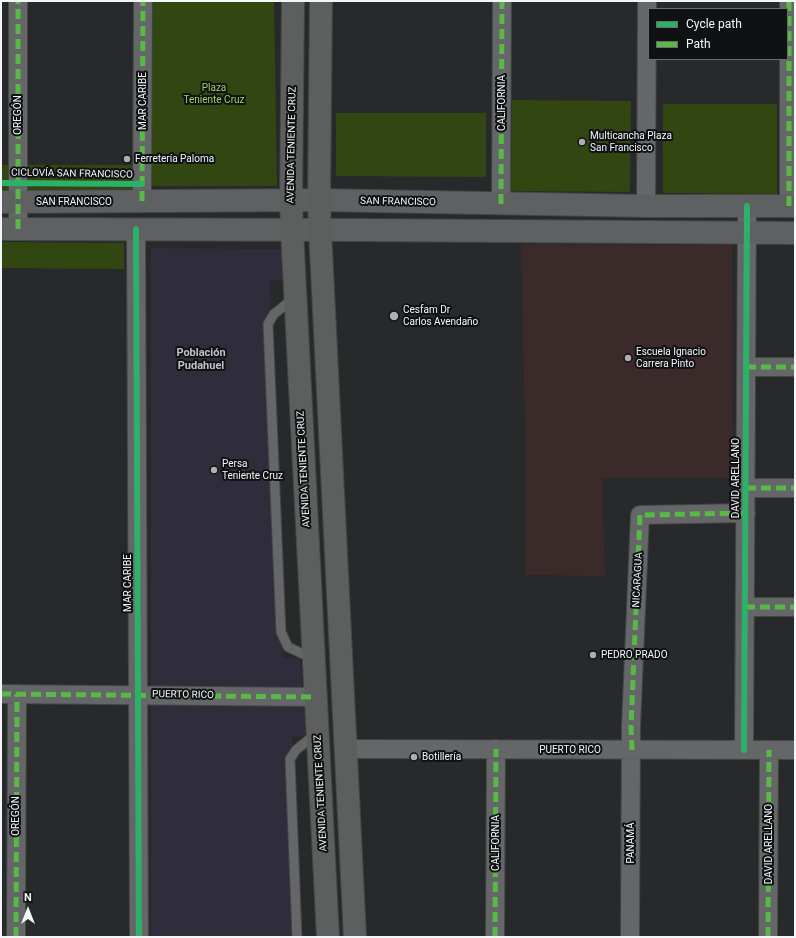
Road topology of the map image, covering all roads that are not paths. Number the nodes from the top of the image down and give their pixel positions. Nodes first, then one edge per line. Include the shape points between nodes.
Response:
1 (18, 1) edge
2 (143, 1) edge
3 (293, 1) edge
4 (321, 1) edge
5 (502, 1) edge
6 (647, 1) edge
7 (789, 1) edge
8 (319, 200) junction
9 (142, 201) junction
10 (291, 201) junction
11 (9, 202) edge
12 (501, 204) junction
13 (646, 206) junction
14 (747, 206) junction
15 (792, 206) edge
16 (9, 229) edge
17 (136, 229) junction
18 (292, 230) junction
19 (320, 230) junction
20 (747, 232) junction
21 (795, 233) edge
22 (296, 297) junction
23 (746, 367) junction
24 (795, 367) edge
25 (746, 488) junction
26 (795, 488) edge
27 (746, 513) junction
28 (745, 607) junction
29 (795, 607) edge
30 (314, 655) junction
31 (9, 694) edge
32 (138, 695) junction
33 (316, 697) junction
34 (318, 732) junction
35 (345, 749) junction
36 (496, 749) junction
37 (632, 750) junction
38 (744, 750) junction
39 (769, 750) junction
40 (795, 750) edge
41 (16, 937) edge
42 (139, 937) edge
43 (297, 937) edge
44 (328, 937) edge
45 (355, 937) edge
46 (495, 937) edge
47 (630, 937) edge
48 (768, 937) edge

1 - 11 street, OREGÓN
2 - 9 street, MAR CARIBE
3 - 10 main road, AVENIDA TENIENTE CRUZ
4 - 8 main road
5 - 12 street, CALIFORNIA
6 - 13 street
7 - 15 street
8 - 10 main road, SAN FRANCISCO
8 - 12 main road, SAN FRANCISCO
8 - 19 main road
9 - 10 main road, SAN FRANCISCO
9 - 11 main road, SAN FRANCISCO
10 - 18 main road, AVENIDA TENIENTE CRUZ
11 - 16 street, OREGÓN
12 - 13 main road, SAN FRANCISCO
13 - 14 main road, SAN FRANCISCO
14 - 15 main road, SAN FRANCISCO
14 - 20 street, DAVID ARELLANO
16 - 17 main road
17 - 18 main road
17 - 32 street, MAR CARIBE
18 - 19 main road
18 - 22 main road, AVENIDA TENIENTE CRUZ
19 - 20 main road
19 - 35 main road
20 - 21 main road
20 - 23 street, DAVID ARELLANO
22 - 30 main road, AVENIDA TENIENTE CRUZ
22 - 30 lane via 274,314 268,324 281,632 288,647 303,654
23 - 24 street
23 - 25 street, DAVID ARELLANO
25 - 26 street
25 - 27 street, DAVID ARELLANO
27 - 28 street, DAVID ARELLANO
27 - 37 street, NICARAGUA via 640,515
28 - 29 street
28 - 38 street, DAVID ARELLANO
30 - 33 main road, AVENIDA TENIENTE CRUZ
31 - 32 street, PUERTO RICO
31 - 41 street, OREGÓN
32 - 33 street, PUERTO RICO
32 - 42 street, MAR CARIBE
33 - 34 main road, AVENIDA TENIENTE CRUZ
34 - 43 lane via 296,750 290,759
34 - 44 main road, AVENIDA TENIENTE CRUZ
35 - 36 street, PUERTO RICO
35 - 45 main road
36 - 37 street, PUERTO RICO
36 - 46 street, CALIFORNIA
37 - 38 street, PUERTO RICO
37 - 47 street, PANAMÁ
38 - 39 street, PUERTO RICO
39 - 40 street, PUERTO RICO
39 - 48 street, DAVID ARELLANO

